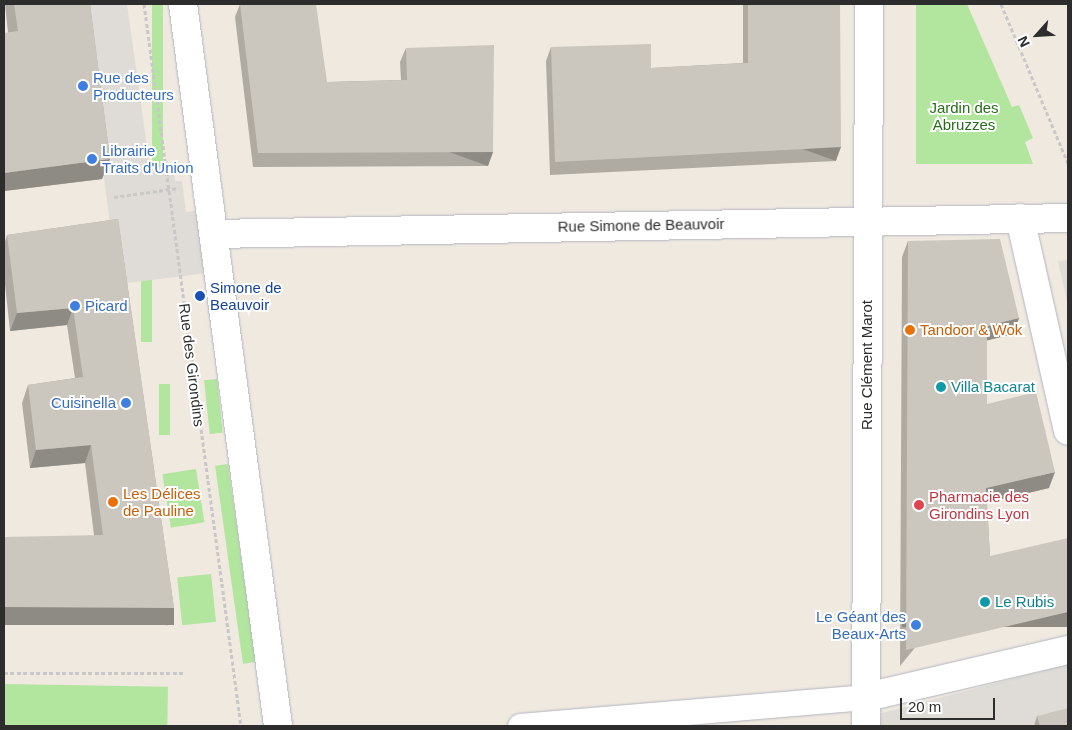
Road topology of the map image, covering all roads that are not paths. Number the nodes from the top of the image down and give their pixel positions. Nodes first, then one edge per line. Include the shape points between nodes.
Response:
1 (184, 4) edge
2 (869, 4) edge
3 (1020, 218) junction
4 (1068, 218) edge
5 (867, 220) junction
6 (214, 234) junction
7 (1068, 431) edge
8 (1068, 650) edge
9 (867, 697) junction
10 (278, 726) edge
11 (520, 726) edge
12 (866, 726) edge

1 - 6 street
2 - 5 street, Rue Clément Marot
3 - 4 street, Rue Simone de Beauvoir
3 - 5 street, Rue Simone de Beauvoir
3 - 7 street
5 - 6 street, Rue Simone de Beauvoir
5 - 9 street, Rue Clément Marot
6 - 10 street
8 - 9 street
9 - 11 street
9 - 12 street, Rue Clément Marot

